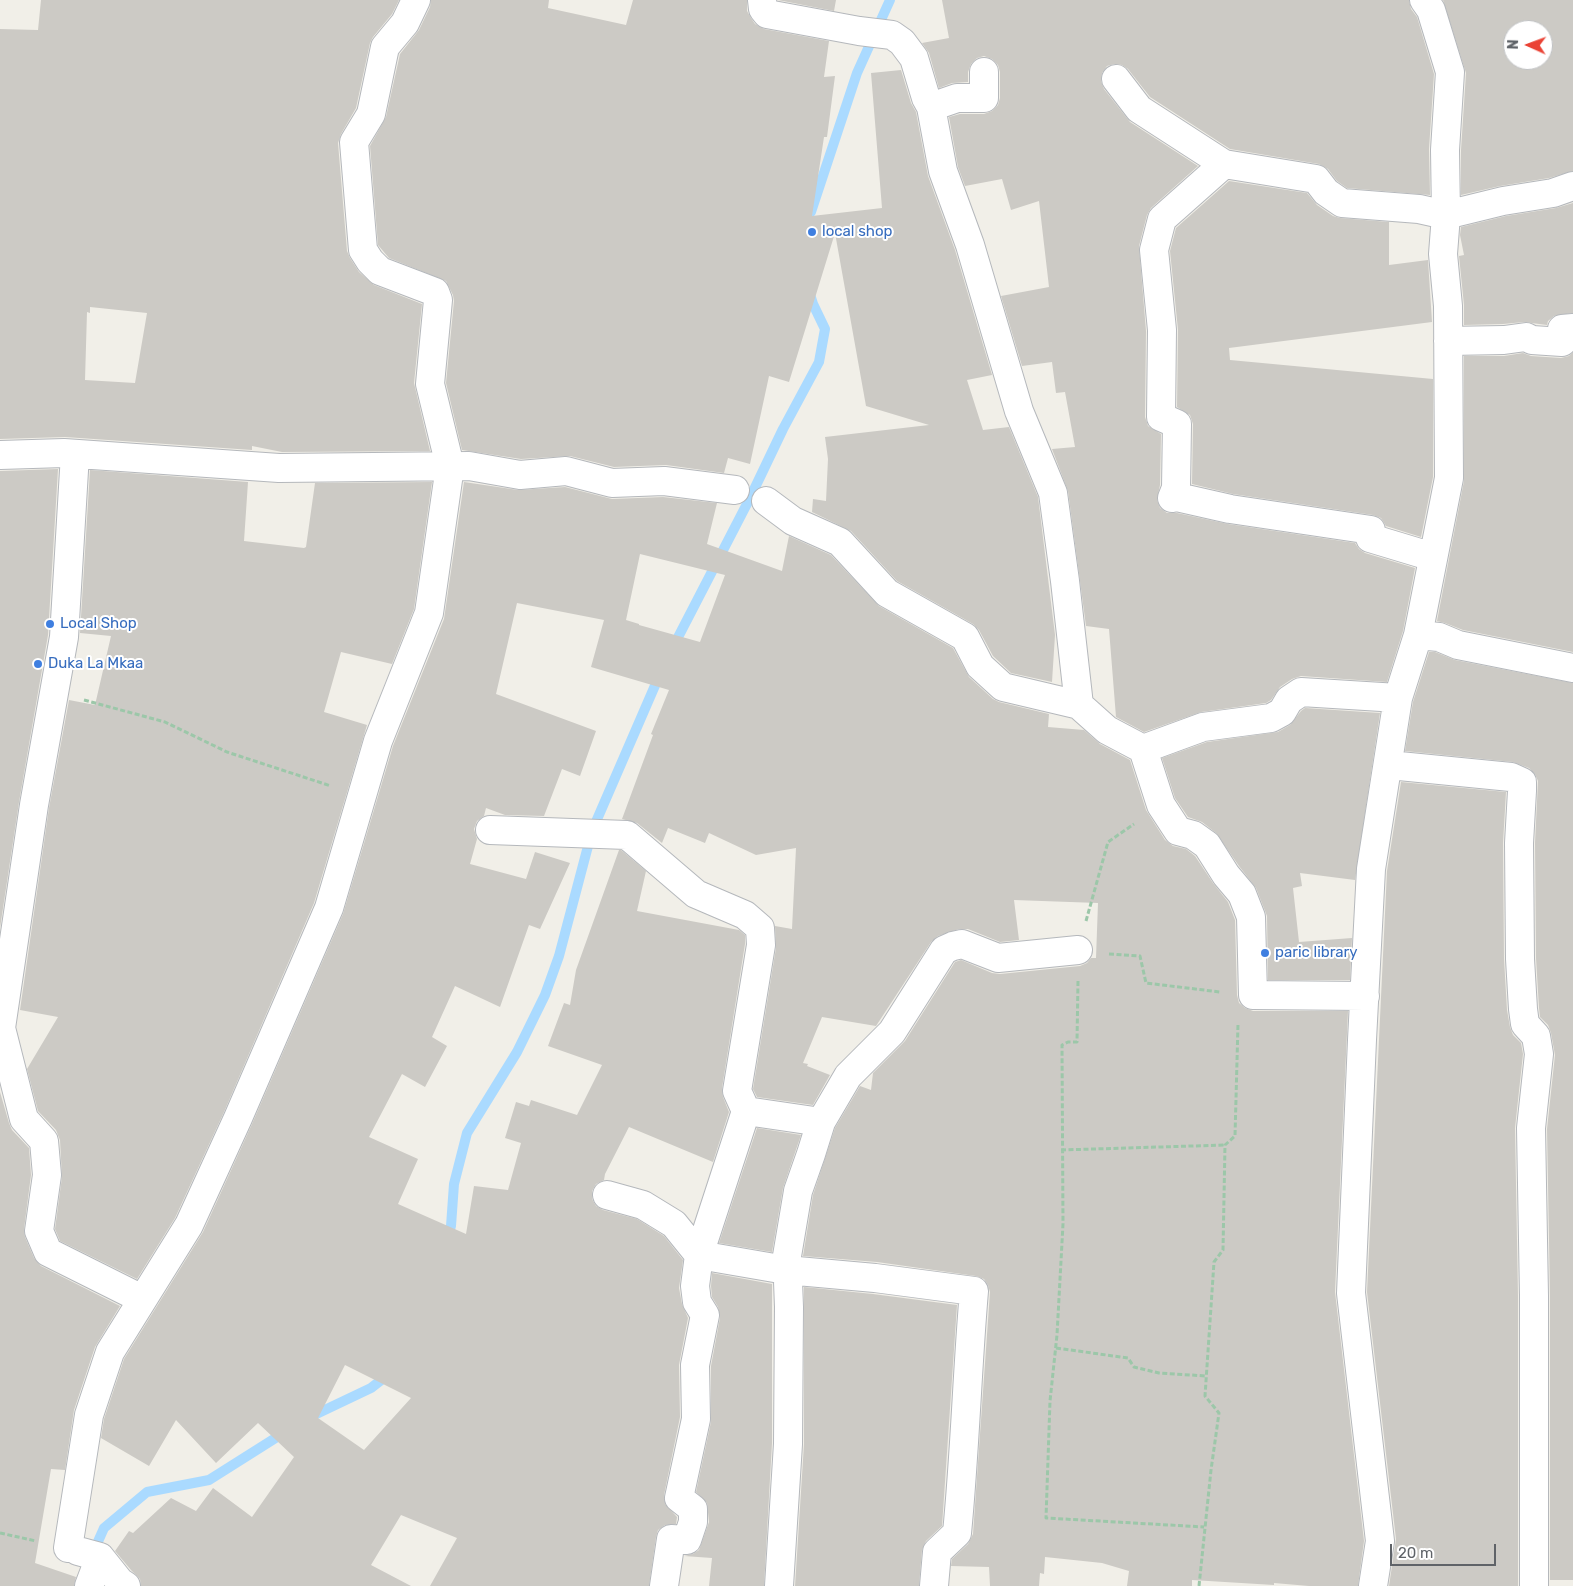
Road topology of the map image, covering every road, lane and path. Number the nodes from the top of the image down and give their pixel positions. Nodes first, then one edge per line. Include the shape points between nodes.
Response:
1 (416, 0) edge
2 (762, 0) edge
3 (1424, 0) edge
4 (984, 72) dead end
5 (1116, 79) dead end
6 (931, 107) junction
7 (1224, 164) junction
8 (1573, 186) edge
9 (1446, 215) junction
10 (1573, 328) edge
11 (1448, 341) junction
12 (76, 454) junction
13 (0, 455) edge
14 (450, 466) junction
15 (735, 490) dead end
16 (766, 501) dead end
17 (1433, 557) junction
18 (1418, 635) junction
19 (1573, 668) edge
20 (54, 692) junction
21 (1398, 698) junction
22 (1079, 705) junction
23 (1143, 749) junction
24 (1389, 765) junction
25 (362, 796) junction
26 (1161, 806) junction
27 (490, 830) dead end
28 (1078, 951) junction
29 (1246, 994) junction
30 (1365, 996) junction
31 (746, 1111) junction
32 (821, 1122) junction
33 (1225, 1145) junction
34 (1061, 1150) junction
35 (607, 1195) dead end
36 (699, 1255) junction
37 (786, 1270) junction
38 (142, 1299) junction
39 (1056, 1348) junction
40 (1206, 1376) junction
41 (1204, 1527) junction
42 (86, 1553) junction
43 (89, 1586) edge
44 (126, 1586) edge
45 (664, 1586) edge
46 (778, 1586) edge
47 (934, 1586) edge
48 (1198, 1586) edge
49 (1373, 1586) edge
50 (1534, 1586) edge

1 - 14 street via 405,23 385,47 370,114 354,142 364,250 370,262 380,271 435,292 438,300 430,384
2 - 6 street via 767,14 892,35 914,58
3 - 9 street via 1431,10 1450,72 1444,150
4 - 6 street via 984,98 957,98
5 - 7 street via 1139,109
6 - 22 street via 943,171 970,246 1019,411 1053,493
7 - 9 street via 1316,179 1326,192 1342,203 1419,209
7 - 17 street via 1162,219 1154,250 1162,330 1161,417 1177,424 1176,488 1172,498 1371,530 1370,538
8 - 9 street
9 - 11 street via 1443,254
10 - 11 street via 1562,329 1562,342 1526,337
11 - 17 street via 1449,478
12 - 13 street
12 - 14 street via 279,468
12 - 20 street via 64,637
14 - 15 street via 520,475 566,471 612,483 664,481
14 - 25 street via 429,613 378,741
16 - 22 street via 792,521 840,542 887,593 965,637 980,666 1002,687
17 - 18 street
18 - 19 street
18 - 21 street
20 - 25 path via 165,722 228,752
20 - 38 street via 2,1028 24,1119 44,1142 47,1175 39,1231 48,1252
21 - 23 street via 1301,692 1289,700 1282,712 1271,718 1203,727
21 - 24 street
22 - 23 street via 1107,730
23 - 26 street
24 - 30 street via 1371,869
24 - 50 street via 1511,777 1522,782 1519,843 1523,1009 1525,1024 1536,1036 1539,1054 1531,1128
25 - 38 street via 329,908 238,1118 189,1225
26 - 28 path via 1108,842
26 - 29 street via 1178,831 1207,845 1242,894 1251,917
27 - 31 street via 627,835 696,894 745,915 760,928 761,945 738,1090
28 - 29 path via 1140,956 1146,983
28 - 32 street via 998,958 962,944 944,950 892,1032 848,1076
28 - 34 path via 1077,1042 1062,1045
29 - 30 street
29 - 33 path via 1236,1056 1235,1136
30 - 49 street via 1351,1293 1380,1541
31 - 32 street
31 - 36 street
32 - 37 street via 798,1191
33 - 34 path
33 - 40 path via 1223,1250 1214,1262
34 - 39 path via 1063,1224
35 - 36 street via 643,1205 674,1224
36 - 37 street
36 - 45 street via 697,1302 705,1315 695,1365 696,1419 679,1498 693,1509 693,1522 687,1540 671,1540
37 - 46 street via 788,1444
37 - 47 street via 974,1291 957,1533 936,1552
38 - 42 street via 110,1352 89,1415
39 - 40 path via 1128,1358 1134,1367 1158,1373
39 - 41 path via 1050,1401 1046,1518
40 - 41 path via 1205,1396 1219,1412
41 - 48 path
42 - 43 street
42 - 44 street

